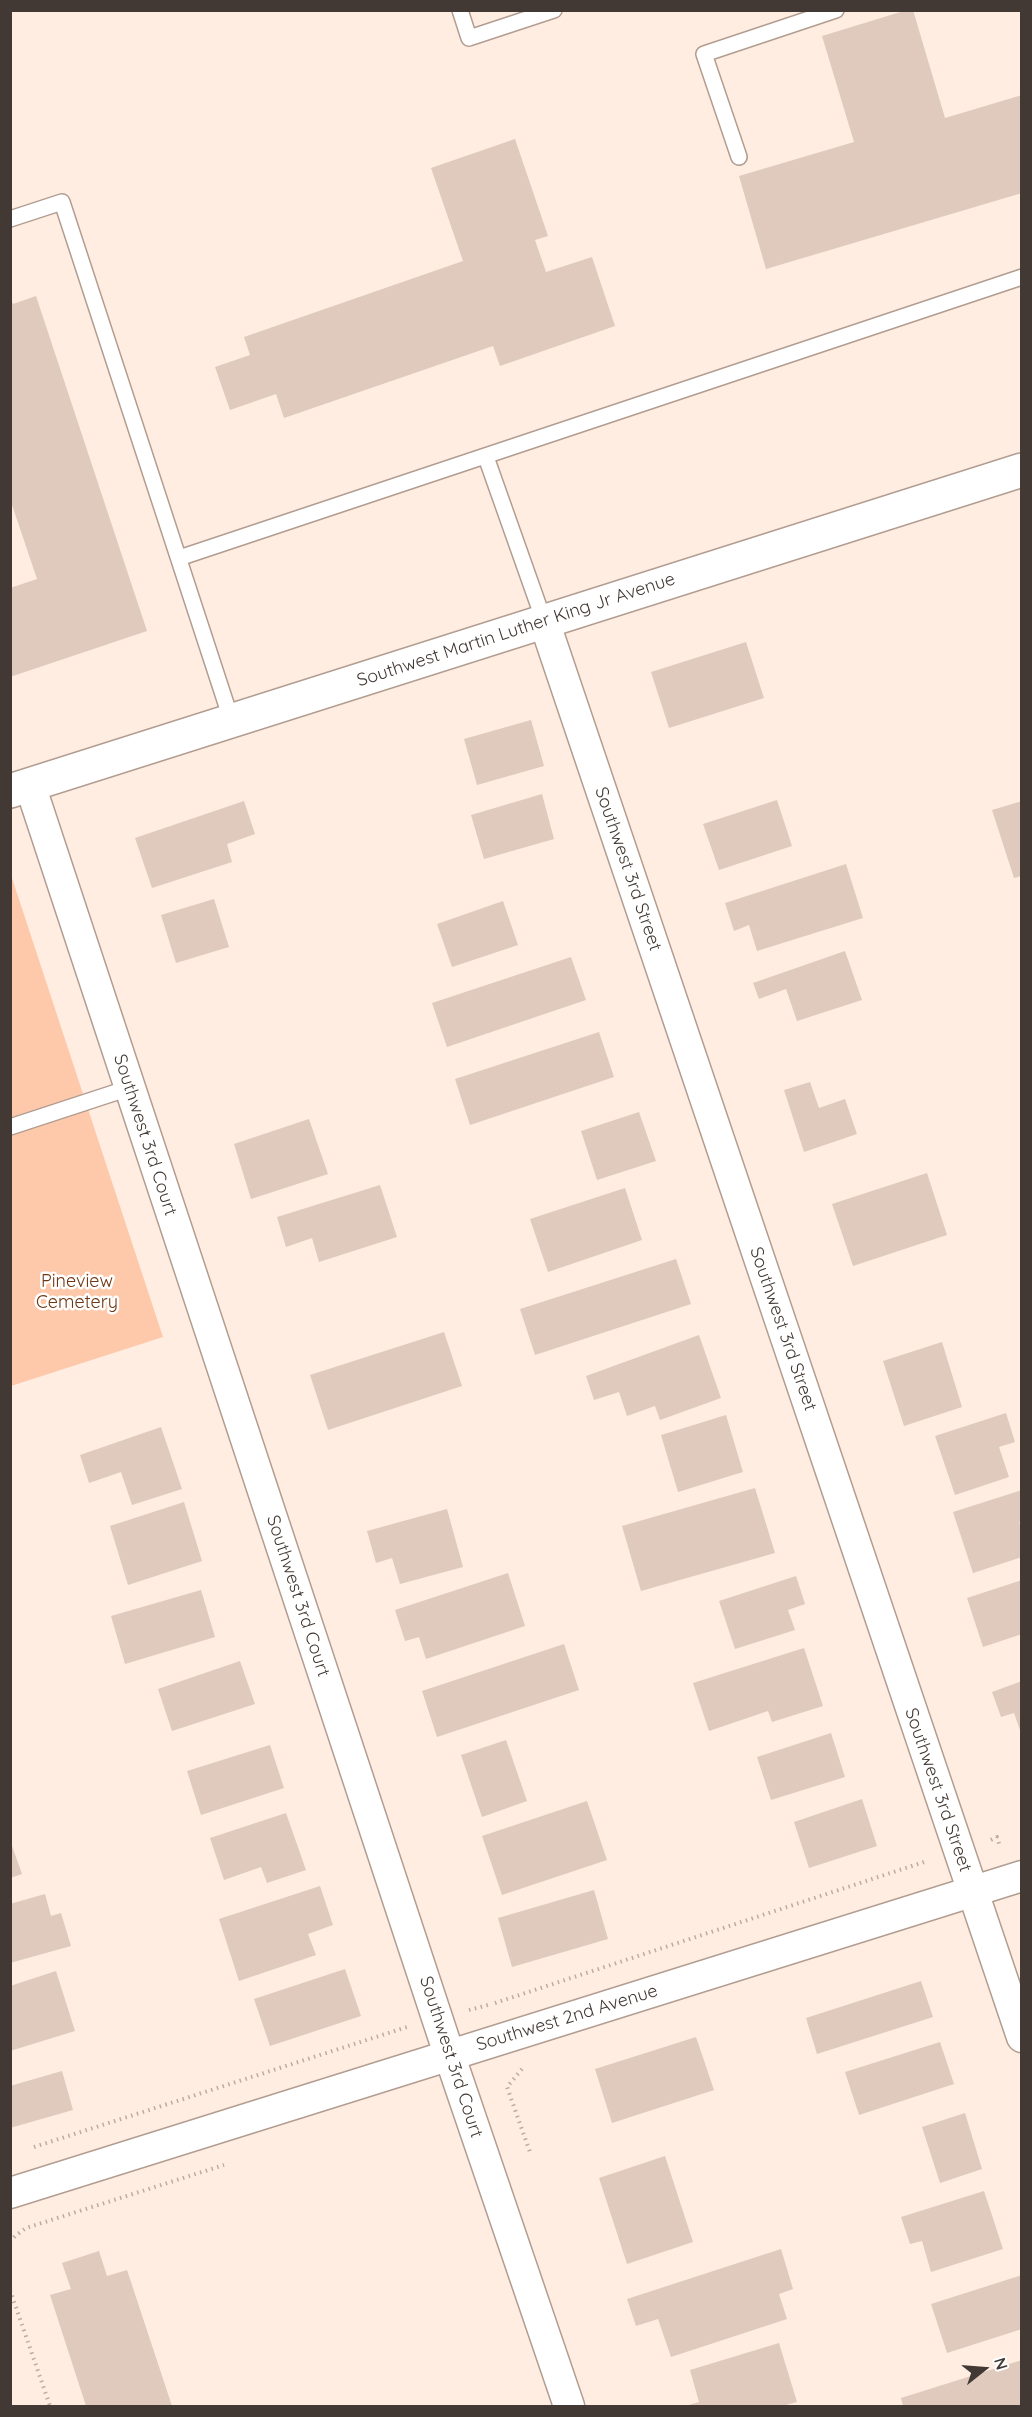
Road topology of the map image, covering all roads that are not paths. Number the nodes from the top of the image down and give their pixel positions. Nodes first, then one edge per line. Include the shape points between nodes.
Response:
1 (460, 10) edge
2 (554, 10) edge
3 (836, 10) edge
4 (739, 157) dead end
5 (10, 219) edge
6 (1022, 277) edge
7 (486, 457) junction
8 (1022, 470) edge
9 (178, 558) junction
10 (544, 621) junction
11 (232, 722) junction
12 (20, 788) edge
13 (129, 1088) junction
14 (10, 1127) edge
15 (1022, 1876) edge
16 (972, 1892) junction
17 (1022, 2037) edge
18 (449, 2054) junction
19 (10, 2193) edge
20 (569, 2406) edge

1 - 2 lane via 469,38
3 - 4 lane via 704,54
5 - 9 lane via 62,202
6 - 7 lane
7 - 9 lane
7 - 10 lane
8 - 10 street, Southwest Martin Luther King Jr Avenue
9 - 11 lane
10 - 11 street, Southwest Martin Luther King Jr Avenue
10 - 16 street, Southwest 3rd Street
11 - 12 street, Southwest Martin Luther King Jr Avenue
12 - 13 street, Southwest 3rd Court
13 - 14 lane
13 - 18 street, Southwest 3rd Court
15 - 16 street, Southwest 2nd Avenue
16 - 17 street, Southwest 3rd Street
16 - 18 street, Southwest 2nd Avenue
18 - 19 street, Southwest 2nd Avenue
18 - 20 street, Southwest 3rd Court

